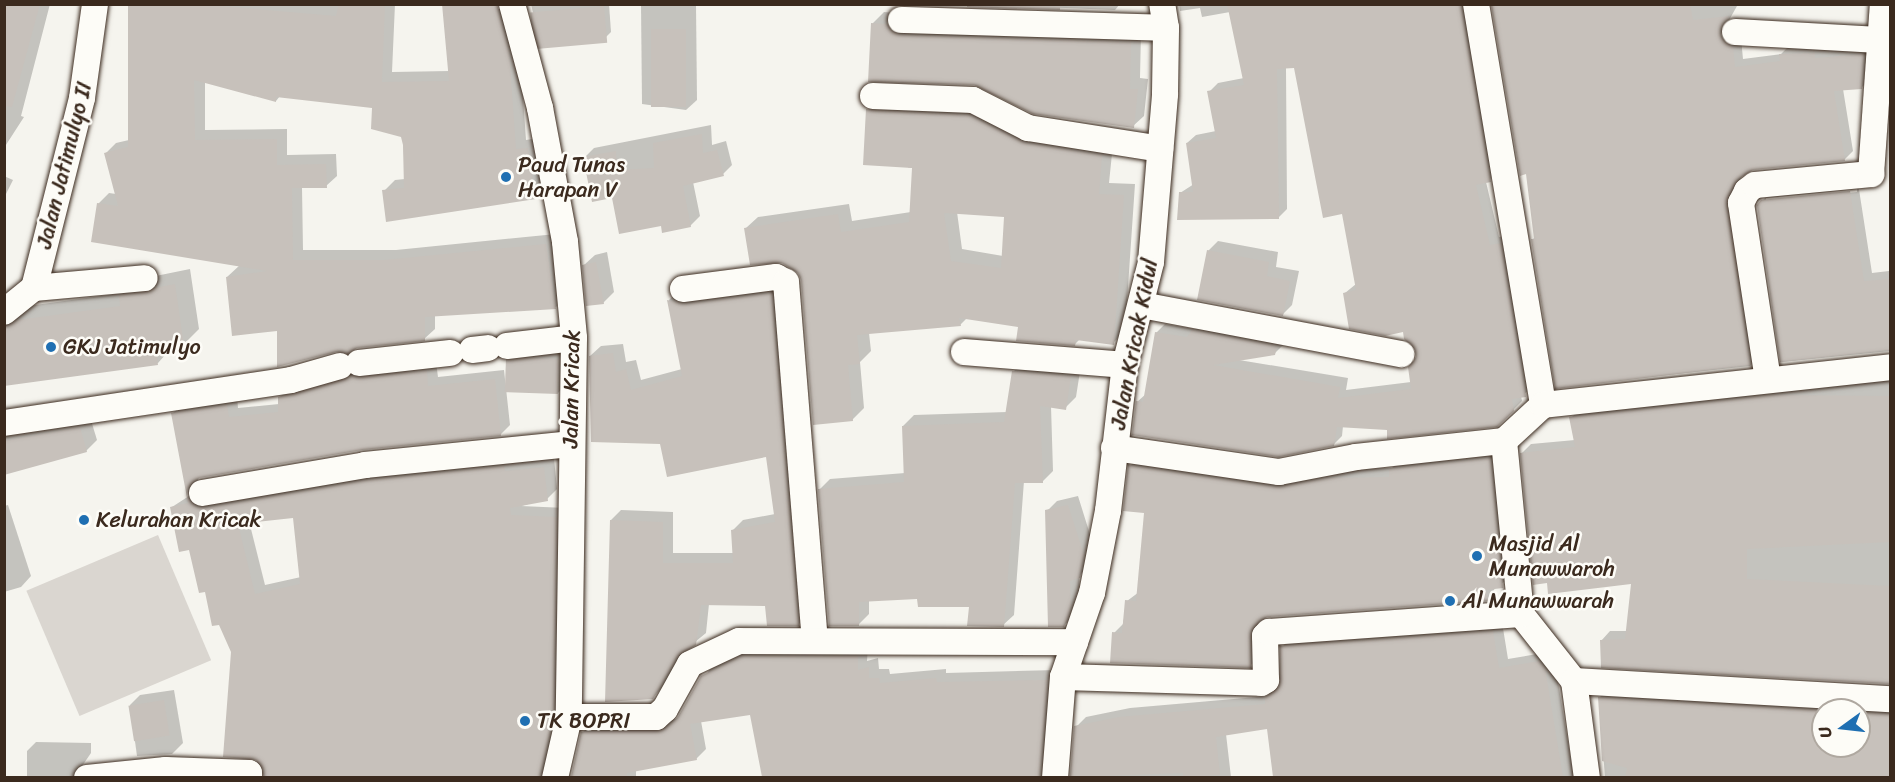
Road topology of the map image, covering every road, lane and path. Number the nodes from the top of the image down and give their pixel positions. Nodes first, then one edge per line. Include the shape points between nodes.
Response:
1 (95, 4) edge
2 (512, 4) edge
3 (1476, 4) edge
4 (1882, 4) edge
5 (1164, 16) edge
6 (901, 20) dead end
7 (1735, 33) dead end
8 (1880, 40) junction
9 (873, 96) dead end
10 (1161, 149) junction
11 (1881, 174) edge
12 (145, 278) dead end
13 (34, 288) junction
14 (683, 290) dead end
15 (1141, 305) junction
16 (4, 312) edge
17 (574, 338) junction
18 (964, 351) dead end
19 (1401, 354) dead end
20 (1125, 365) junction
21 (1890, 367) edge
22 (1768, 380) junction
23 (1543, 405) junction
24 (4, 423) edge
25 (1504, 441) junction
26 (570, 444) junction
27 (1114, 448) junction
28 (202, 493) dead end
29 (1521, 614) junction
30 (815, 639) junction
31 (1075, 642) junction
32 (1063, 677) junction
33 (1574, 681) junction
34 (1890, 699) edge
35 (569, 717) junction
36 (87, 777) edge
37 (249, 777) edge
38 (555, 777) edge
39 (1055, 777) edge
40 (1587, 777) edge

1 - 13 street, Jalan Jatimulyo II via 82,98
2 - 17 street, Jalan Kricak via 540,108 565,242
3 - 23 street
4 - 8 street
5 - 6 street
5 - 10 street, Jalan Kricak Kidul
7 - 8 street
8 - 11 street
9 - 10 street via 973,100 1028,128
10 - 15 street, Jalan Kricak Kidul via 1157,216
11 - 22 street via 1755,185 1743,196
12 - 13 street
13 - 16 street
14 - 30 street via 776,277 786,282
15 - 19 street
15 - 20 street, Jalan Kricak Kidul
17 - 24 street via 350,364 291,380
17 - 26 street, Jalan Kricak
18 - 20 street
20 - 27 street, Jalan Kricak Kidul
21 - 22 street
22 - 23 street
23 - 25 street
25 - 27 street via 1356,458 1279,472
25 - 29 street
26 - 28 street via 365,465
26 - 35 street, Jalan Kricak
27 - 31 street, Jalan Kricak Kidul via 1108,511 1092,593
29 - 32 street via 1266,633 1267,676 1261,683
29 - 33 street
30 - 31 street
30 - 35 street via 740,640 699,658 690,664 665,709 656,717
31 - 32 street, Jalan Kricak Kidul
32 - 39 street, Jalan Kricak Kidul
33 - 34 street
33 - 40 street
35 - 38 street, Jalan Kricak
36 - 37 street via 166,770

